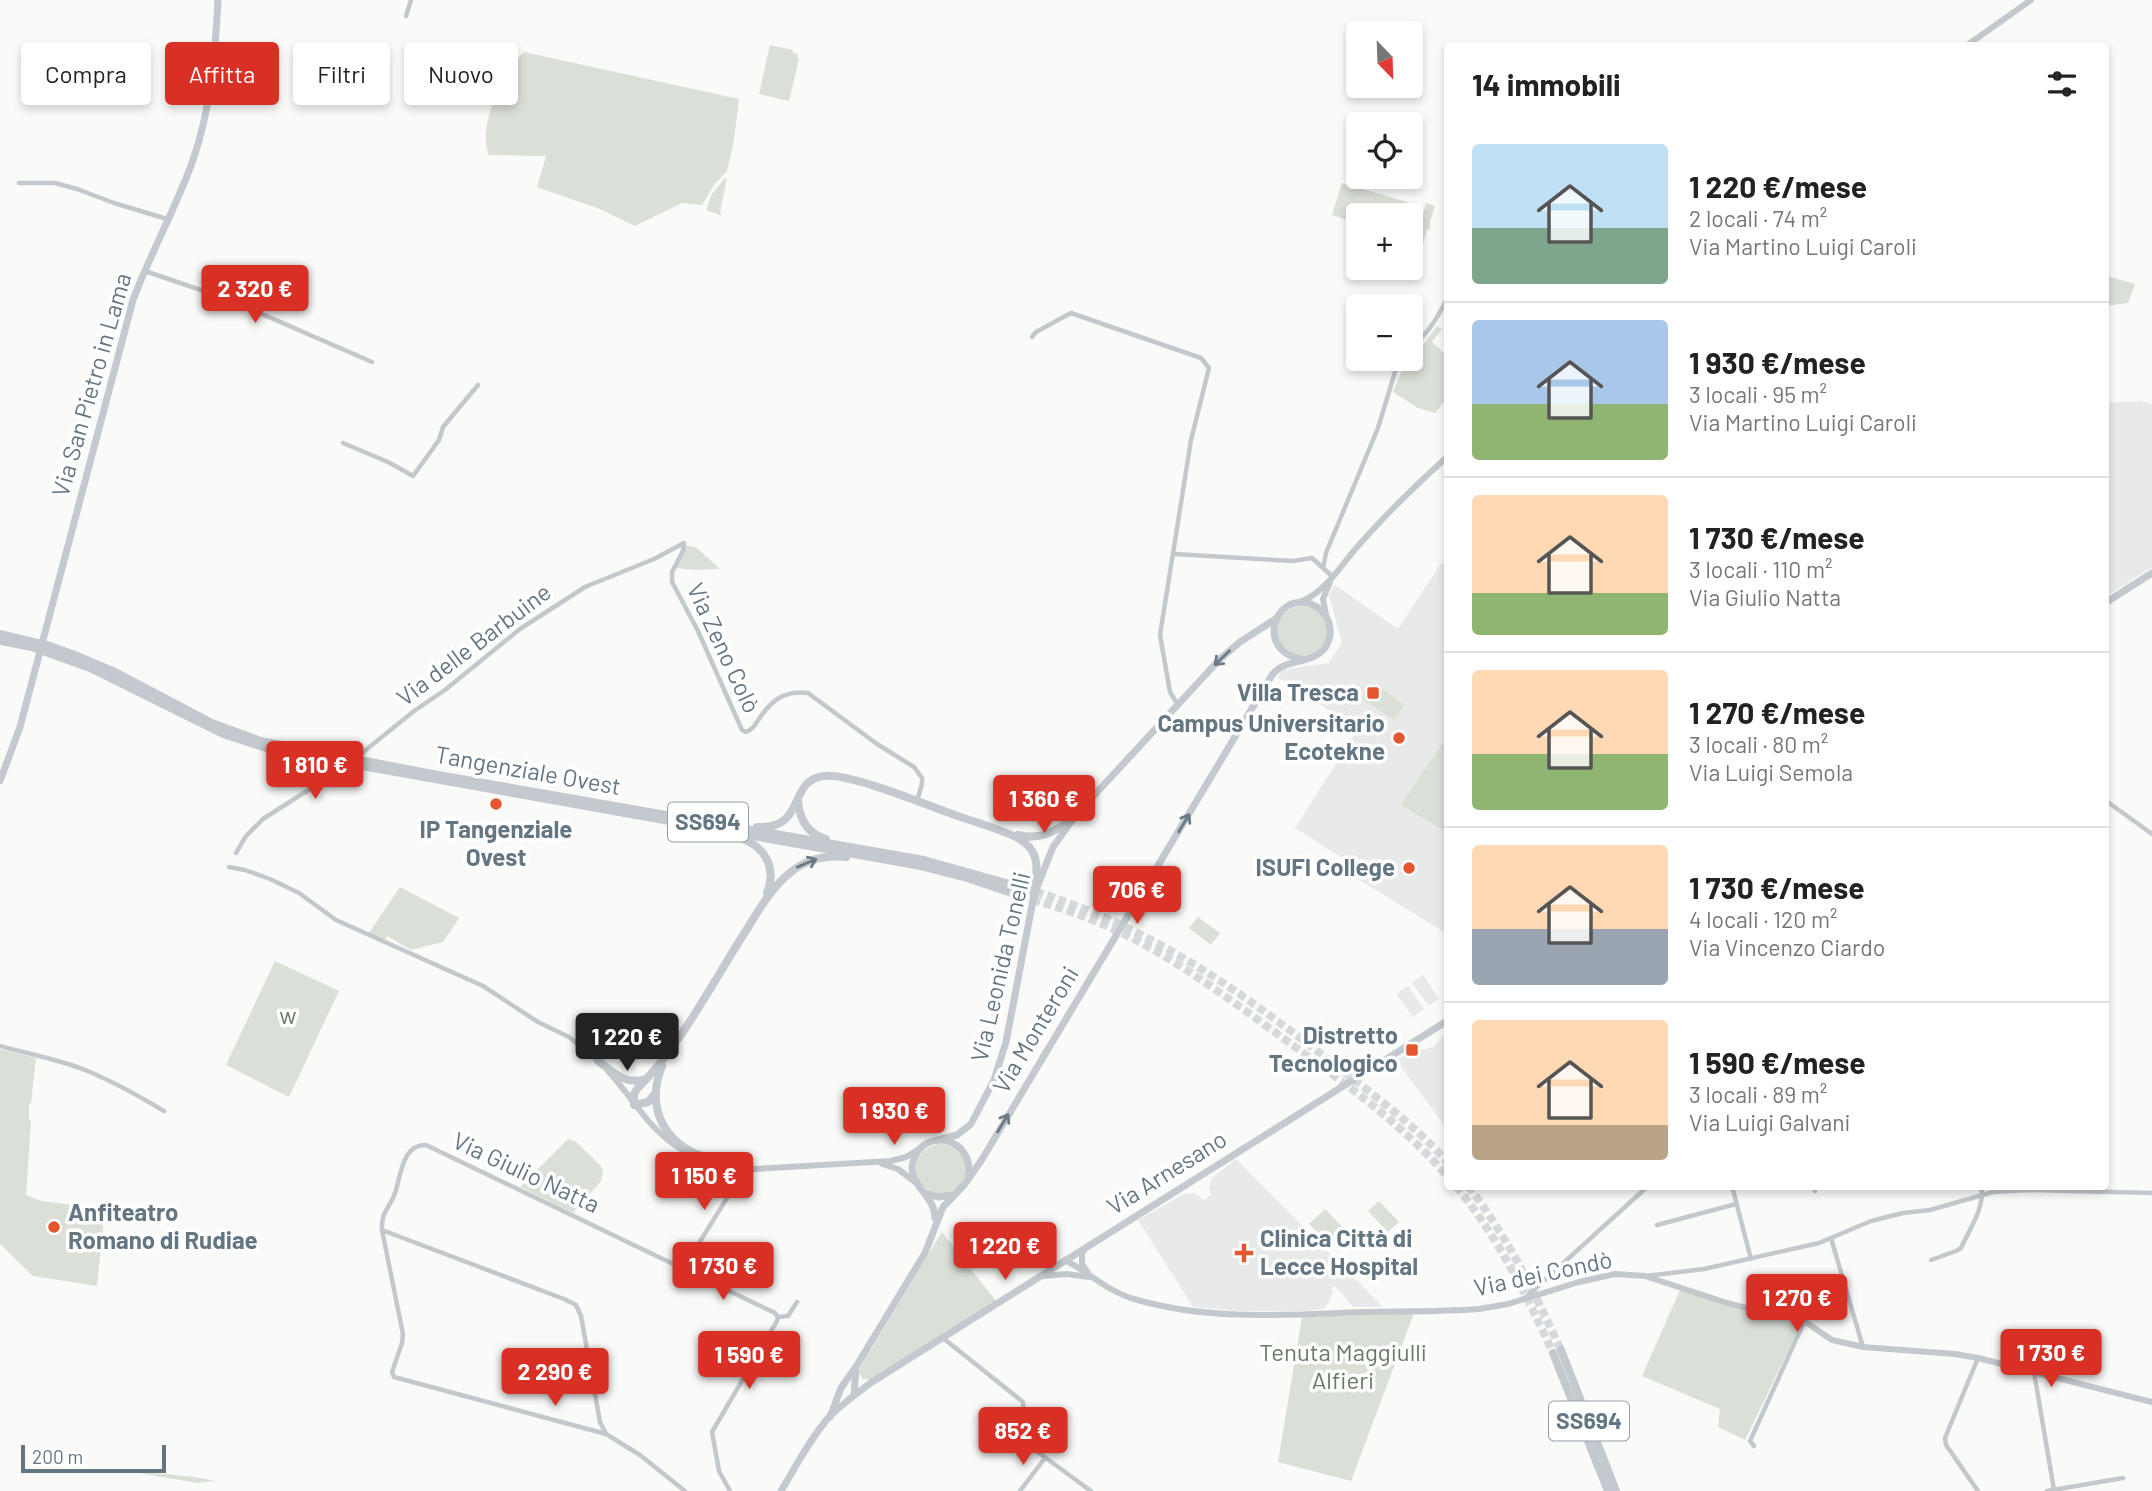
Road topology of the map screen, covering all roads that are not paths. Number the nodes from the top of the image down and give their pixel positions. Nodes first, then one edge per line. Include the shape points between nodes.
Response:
1 (218, 0) edge
2 (411, 0) edge
3 (2031, 0) edge
4 (406, 16) dead end
5 (1972, 42) edge
6 (19, 183) dead end
7 (167, 219) junction
8 (144, 270) junction
9 (1444, 305) edge
10 (1032, 337) dead end
11 (1423, 337) edge
12 (372, 362) dead end
13 (1395, 371) edge
14 (478, 385) dead end
15 (343, 443) dead end
16 (1444, 460) edge
17 (684, 542) joint
18 (1174, 554) junction
19 (1323, 568) junction
20 (2152, 573) edge
21 (1332, 578) junction
22 (2109, 600) edge
23 (1298, 603) junction
24 (1277, 618) junction
25 (1328, 620) junction
26 (0, 634) edge
27 (0, 640) edge
28 (1301, 659) junction
29 (1178, 705) junction
30 (388, 769) junction
31 (0, 781) edge
32 (798, 800) junction
33 (917, 802) junction
34 (2109, 803) edge
35 (1076, 814) junction
36 (679, 820) junction
37 (1008, 834) junction
38 (2152, 834) edge
39 (883, 852) junction
40 (236, 853) dead end
41 (921, 866) junction
42 (229, 867) dead end
43 (1034, 895) junction
44 (759, 909) junction
45 (1444, 1023) edge
46 (0, 1046) edge
47 (666, 1057) junction
48 (598, 1061) junction
49 (651, 1076) junction
50 (654, 1094) junction
51 (634, 1105) junction
52 (164, 1111) dead end
53 (938, 1140) junction
54 (923, 1146) junction
55 (869, 1163) junction
56 (742, 1168) junction
57 (967, 1181) junction
58 (916, 1184) junction
59 (1644, 1190) edge
60 (1733, 1190) edge
61 (1982, 1190) edge
62 (923, 1192) junction
63 (2152, 1193) edge
64 (953, 1195) junction
65 (1983, 1195) junction
66 (1736, 1204) junction
67 (1657, 1225) dead end
68 (382, 1230) junction
69 (934, 1230) junction
70 (1831, 1238) junction
71 (1088, 1246) junction
72 (1751, 1259) junction
73 (1065, 1260) junction
74 (1931, 1260) dead end
75 (683, 1269) junction
76 (1645, 1276) junction
77 (1090, 1277) junction
78 (1038, 1278) junction
79 (1522, 1300) junction
80 (797, 1302) dead end
81 (778, 1317) junction
82 (1804, 1322) junction
83 (943, 1338) junction
84 (1863, 1347) junction
85 (1978, 1357) junction
86 (857, 1367) junction
87 (2034, 1371) junction
88 (846, 1381) junction
89 (872, 1382) junction
90 (854, 1395) junction
91 (2152, 1402) edge
92 (830, 1417) junction
93 (606, 1434) junction
94 (1754, 1447) dead end
95 (1045, 1458) junction
96 (2123, 1478) dead end
97 (2054, 1490) edge
98 (685, 1491) edge
99 (730, 1491) edge
100 (781, 1491) edge
101 (1020, 1491) edge
102 (1091, 1491) edge
103 (1608, 1491) edge
104 (1616, 1491) edge
105 (1978, 1491) edge
106 (2046, 1491) edge

1 - 7 main road, Via San Pietro in Lama via 206,114 193,160
2 - 4 street
3 - 5 street
6 - 7 street via 77,188
7 - 8 main road, Via San Pietro in Lama
8 - 12 street via 230,300
8 - 31 main road, Via San Pietro in Lama via 20,727
9 - 11 street
10 - 18 street via 1071,313 1206,362 1208,375 1191,440
13 - 19 street
14 - 15 street via 443,427 413,476
16 - 21 street
17 - 33 street, Via Zeno Colò via 672,582 742,730 750,732 779,696 808,693 914,767 922,778
17 - 40 street, Via delle Barbuine via 585,587 520,629 339,771 263,819
18 - 19 street via 1293,561 1312,558
18 - 29 street via 1160,642 1170,692
19 - 21 street
20 - 22 main road
21 - 23 street
21 - 25 street via 1323,599
23 - 24 main road
23 - 25 main road via 1316,606
24 - 28 main road via 1273,634 1280,649
24 -> 29 main road, Via Leonida Tonelli via 1220,659
25 - 28 main road, Via Monteroni via 1330,634 1323,650
26 - 30 highway, Tangenziale Ovest / SS694 via 98,664 236,733
27 - 30 highway, Tangenziale Ovest / SS694 via 90,668 246,743
57 -> 28 main road, Via Monteroni via 1272,675
29 - 35 main road, Via Leonida Tonelli
30 - 36 highway, Tangenziale Ovest / SS694
32 - 33 highway via 806,784 835,775
32 - 36 highway via 790,816 768,827 690,816
32 - 39 highway via 802,821 817,836
33 - 37 highway
34 - 38 street
35 - 37 highway via 1046,835
35 - 43 main road, Via Leonida Tonelli via 1054,847
36 - 39 highway, Tangenziale Ovest / SS694
36 - 41 highway, Tangenziale Ovest / SS694
36 - 44 highway via 683,826 740,838 759,848 771,872
37 - 43 highway via 1024,842 1036,859
39 - 41 highway, Tangenziale Ovest / SS694 via 956,868 1023,892
44 -> 41 highway via 789,873 820,858
42 - 48 street via 270,878 336,920 483,986 569,1037
43 - 53 main road, Via Leonida Tonelli via 996,1073 971,1124 957,1135
44 - 47 highway
45 - 71 main road, Via Arnesano
46 - 52 street via 85,1070
47 - 49 highway
47 - 50 highway
48 - 49 highway via 626,1080
48 - 51 street
49 - 51 highway via 634,1094
50 - 51 highway via 648,1102
50 - 56 highway via 659,1115 677,1141 694,1153
51 - 56 street via 676,1146 717,1164
53 - 54 main road
53 - 57 main road via 962,1149 970,1168
54 - 55 street via 899,1160
54 - 58 main road via 912,1163
55 - 56 street
55 - 58 street via 898,1169
56 - 75 street
57 - 64 main road, Via Monteroni
58 - 62 main road
59 - 79 street
60 - 66 street
61 - 65 street
62 - 64 main road
62 - 69 main road via 934,1207
63 - 65 street via 2028,1190
64 - 69 main road, Via Monteroni
65 - 70 street via 1871,1221
65 - 74 street via 1961,1248
66 - 67 street
66 - 72 street
68 - 75 street, Via Giulio Natta via 381,1219 396,1192 402,1164 416,1146 426,1144
68 - 93 street via 576,1305
68 - 93 street via 403,1334 394,1377
69 - 86 main road, Via Monteroni
70 - 72 street
70 - 84 street
71 - 73 main road, Via Arnesano
71 - 77 street via 1082,1264
72 - 76 street
73 - 77 street, Via dei Condò
73 - 78 main road, Via Arnesano
75 - 81 street, Via Giulio Natta
76 - 79 street, Via dei Condò via 1615,1274
76 - 82 street, Via dei Condò
77 - 78 street, Via dei Condò via 1059,1274
77 - 79 street, Via dei Condò via 1132,1299 1207,1314 1455,1311
78 - 83 main road, Via Arnesano
80 - 81 street via 788,1316
81 - 99 street via 712,1432 719,1471
82 - 84 street, Via dei Condò via 1832,1340
82 - 94 street via 1750,1441
83 - 89 main road, Via Arnesano
83 - 95 street via 1023,1402 1018,1436
84 - 85 street, Via dei Condò
85 - 87 street, Via dei Condò
85 - 105 street via 1945,1438
86 - 88 main road, Via Monteroni
86 - 89 main road via 859,1378
86 - 90 main road, Via Monteroni
87 - 91 street, Via dei Condò
87 - 97 street
88 - 90 main road via 847,1391
88 - 92 main road, Via Monteroni
89 - 90 main road, Via Monteroni
90 - 92 main road, Via Monteroni
92 - 100 main road, Via Monteroni
93 - 98 street
95 - 101 street
95 - 102 street
96 - 97 street
97 - 106 street
103 - 104 highway, SS694 via 1557,1352

